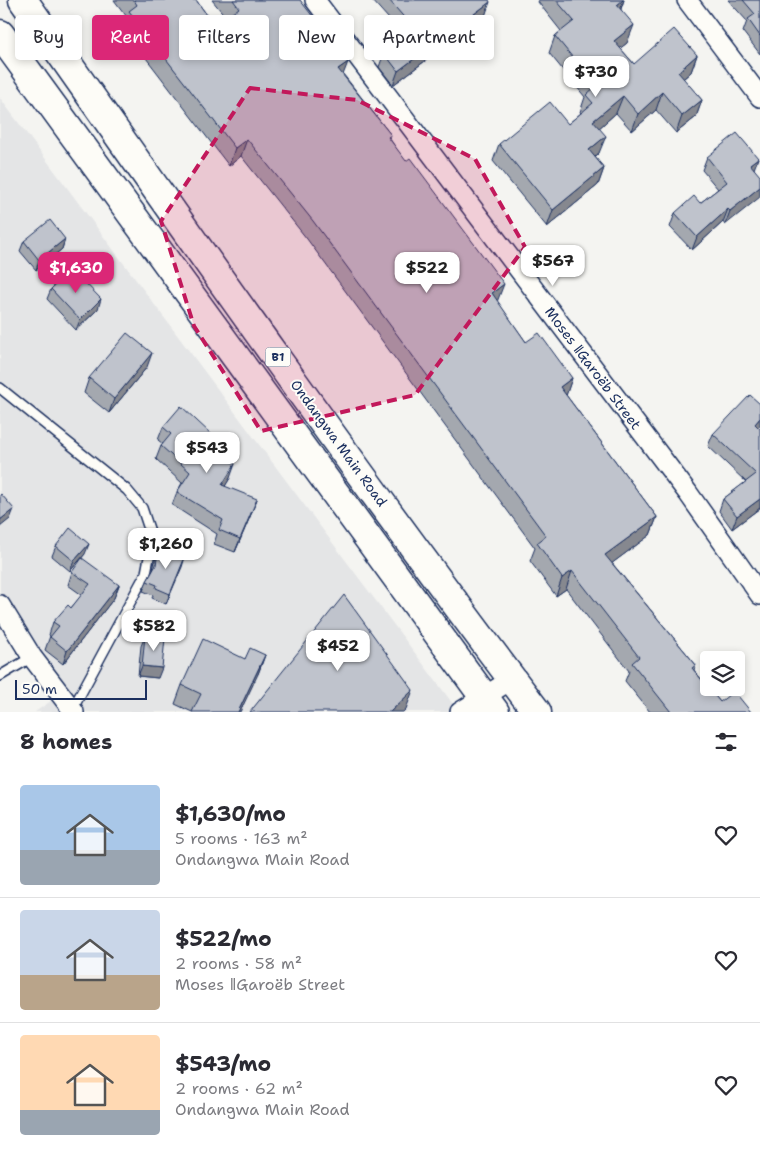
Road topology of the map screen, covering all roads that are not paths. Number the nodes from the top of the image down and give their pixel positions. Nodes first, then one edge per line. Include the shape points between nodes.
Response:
1 (23, 0) edge
2 (315, 0) edge
3 (687, 0) edge
4 (0, 34) edge
5 (760, 97) edge
6 (0, 388) edge
7 (760, 596) edge
8 (0, 605) edge
9 (32, 657) junction
10 (0, 676) edge
11 (512, 679) junction
12 (489, 704) edge
13 (73, 711) edge
14 (460, 712) edge
15 (537, 712) edge

1 - 11 main road, Ondangwa Main Road / B1
2 - 7 street, Moses ǁGaroëb Street via 688,493
3 - 5 street
4 - 12 main road, B1
6 - 13 lane via 127,490 142,508 150,532 146,573
8 - 9 street
9 - 10 lane
9 - 13 street
11 - 12 street
11 - 15 main road, Ondangwa Main Road / B1
12 - 14 street

